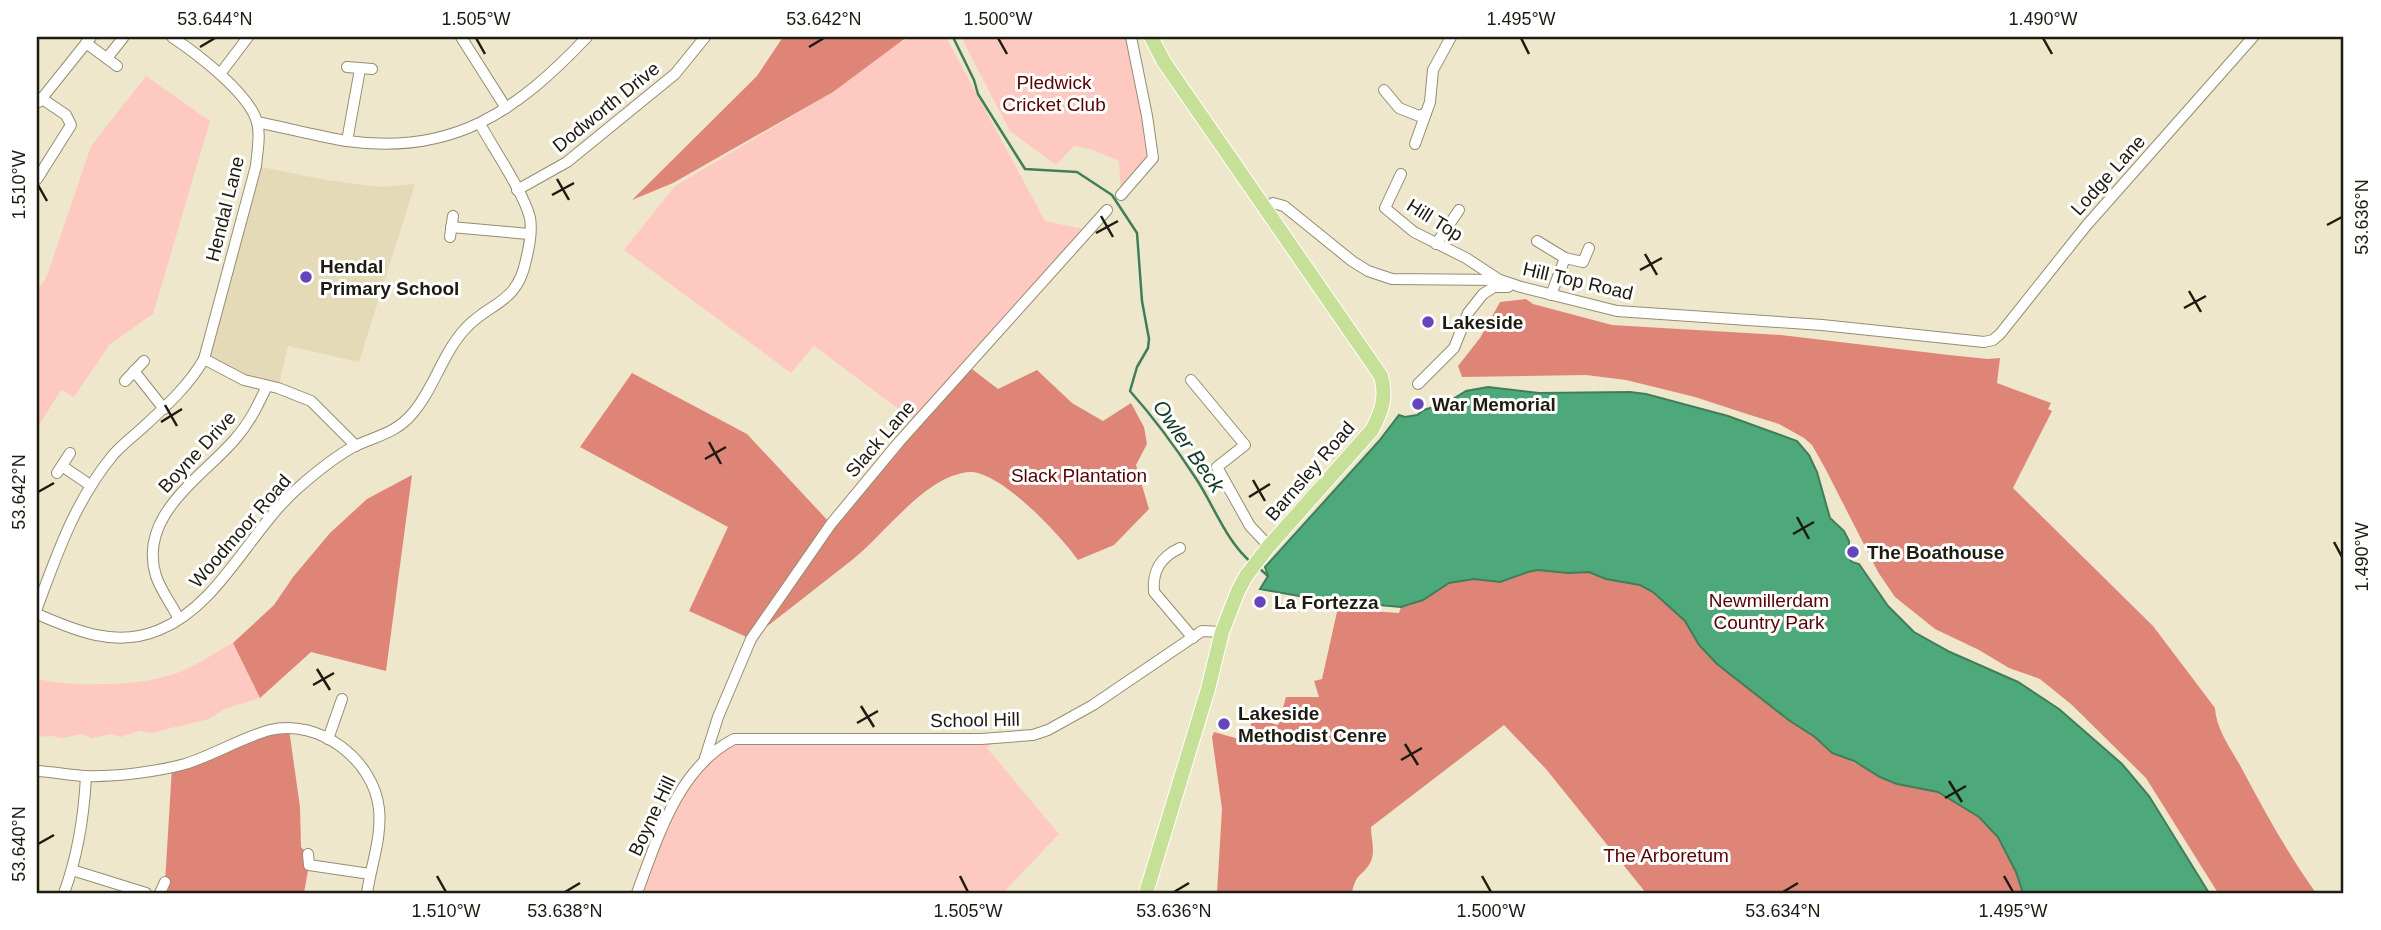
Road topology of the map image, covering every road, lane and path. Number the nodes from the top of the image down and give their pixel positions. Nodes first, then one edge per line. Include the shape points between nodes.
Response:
1 (172, 37) edge
2 (248, 37) edge
3 (461, 37) edge
4 (587, 37) edge
5 (705, 37) edge
6 (1131, 37) edge
7 (1151, 37) edge
8 (1451, 37) edge
9 (2253, 37) edge
10 (123, 38) edge
11 (89, 40) edge
12 (1443, 49) junction
13 (1454, 56) dead end
14 (107, 58) junction
15 (117, 66) dead end
16 (347, 67) dead end
17 (220, 74) junction
18 (1384, 90) dead end
19 (39, 101) edge
20 (506, 108) junction
21 (1426, 113) junction
22 (257, 122) junction
23 (480, 124) junction
24 (347, 141) junction
25 (1415, 144) dead end
26 (1401, 174) dead end
27 (37, 179) edge
28 (517, 190) junction
29 (1121, 195) dead end
30 (1264, 208) junction
31 (1107, 209) dead end
32 (1459, 210) dead end
33 (451, 227) dead end
34 (529, 234) junction
35 (1537, 242) dead end
36 (1436, 244) junction
37 (1589, 248) dead end
38 (1565, 258) junction
39 (1500, 280) junction
40 (1521, 287) junction
41 (1551, 295) junction
42 (1993, 340) joint
43 (204, 359) junction
44 (144, 361) dead end
45 (134, 372) junction
46 (1191, 380) dead end
47 (125, 381) dead end
48 (1418, 384) dead end
49 (267, 386) junction
50 (164, 409) junction
51 (356, 446) junction
52 (70, 453) dead end
53 (90, 485) junction
54 (1269, 546) junction
55 (1180, 548) dead end
56 (37, 608) edge
57 (37, 614) edge
58 (178, 619) junction
59 (1222, 632) junction
60 (1193, 638) junction
61 (342, 699) dead end
62 (718, 717) junction
63 (328, 739) junction
64 (734, 739) junction
65 (705, 758) junction
66 (37, 771) edge
67 (86, 776) junction
68 (308, 854) dead end
69 (72, 870) junction
70 (370, 874) junction
71 (1144, 892) edge
72 (64, 893) edge
73 (146, 893) edge
74 (367, 893) edge
75 (637, 893) edge

1 - 17 street
2 - 17 street
3 - 20 street
4 - 20 street via 549,76
5 - 28 street, Dodworth Drive via 675,74 567,162
6 - 29 street via 1153,158
7 - 30 main road, Barnsley Road
8 - 12 street
9 - 42 street, Lodge Lane via 2077,236
10 - 14 street
11 - 14 street
11 - 19 street
12 - 13 street
12 - 21 street via 1433,70
14 - 15 street
16 - 24 street via 366,69
17 - 22 street
18 - 21 street via 1399,108 1419,116
19 - 27 street via 66,115 71,125
20 - 23 street
21 - 25 street
22 - 24 street
22 - 43 street, Hendal Lane via 256,166
23 - 24 street via 410,143
23 - 28 street, Woodmoor Road
26 - 36 street, Hill Top via 1385,208
28 - 34 street, Woodmoor Road via 530,218
30 - 39 street, Hill Top Road via 1273,203 1284,206 1352,261 1380,275 1408,281
30 - 54 main road, Barnsley Road via 1381,376 1385,394 1372,430
31 - 62 street, Slack Lane via 831,524 751,639
32 - 36 street
33 - 34 street
34 - 51 street, Woodmoor Road via 520,279 510,294 457,338 422,401 400,426
35 - 38 street
36 - 39 street, Hill Top
37 - 38 street via 1583,262
38 - 41 street
39 - 40 street, Hill Top Road
40 - 41 street, Hill Top Road
40 - 48 street via 1494,287 1483,294 1468,313 1454,348
41 - 42 street, Hill Top Road via 1617,310
43 - 49 street via 244,380
43 - 50 street, Hendal Lane
44 - 45 street
45 - 47 street
45 - 50 street
46 - 54 street via 1245,445 1217,467 1250,526
49 - 51 street via 310,401
49 - 58 street, Boyne Drive via 250,420 172,502 158,527 153,550 156,575
50 - 53 street, Hendal Lane via 115,453
51 - 58 street, Woodmoor Road via 296,490 200,604
52 - 53 street via 60,470
53 - 56 street, Hendal Lane via 67,528
54 - 59 main road, Barnsley Road via 1238,591
55 - 60 street via 1162,559 1155,570 1154,592
57 - 58 street, Woodmoor Road via 78,631 116,639 135,638
59 - 60 street, School Hill via 1202,631
59 - 71 main road, Barnsley Road
60 - 64 street, School Hill via 1079,713 1033,735
61 - 63 street
62 - 64 street via 722,731
62 - 65 street, Slack Lane
63 - 67 street via 311,732 276,730 186,764
63 - 70 street via 356,760 375,790 379,835
64 - 65 street
65 - 75 street, Boyne Hill via 679,795
66 - 67 street
67 - 69 street
68 - 70 street via 309,865
69 - 72 street
69 - 73 street
70 - 74 street

